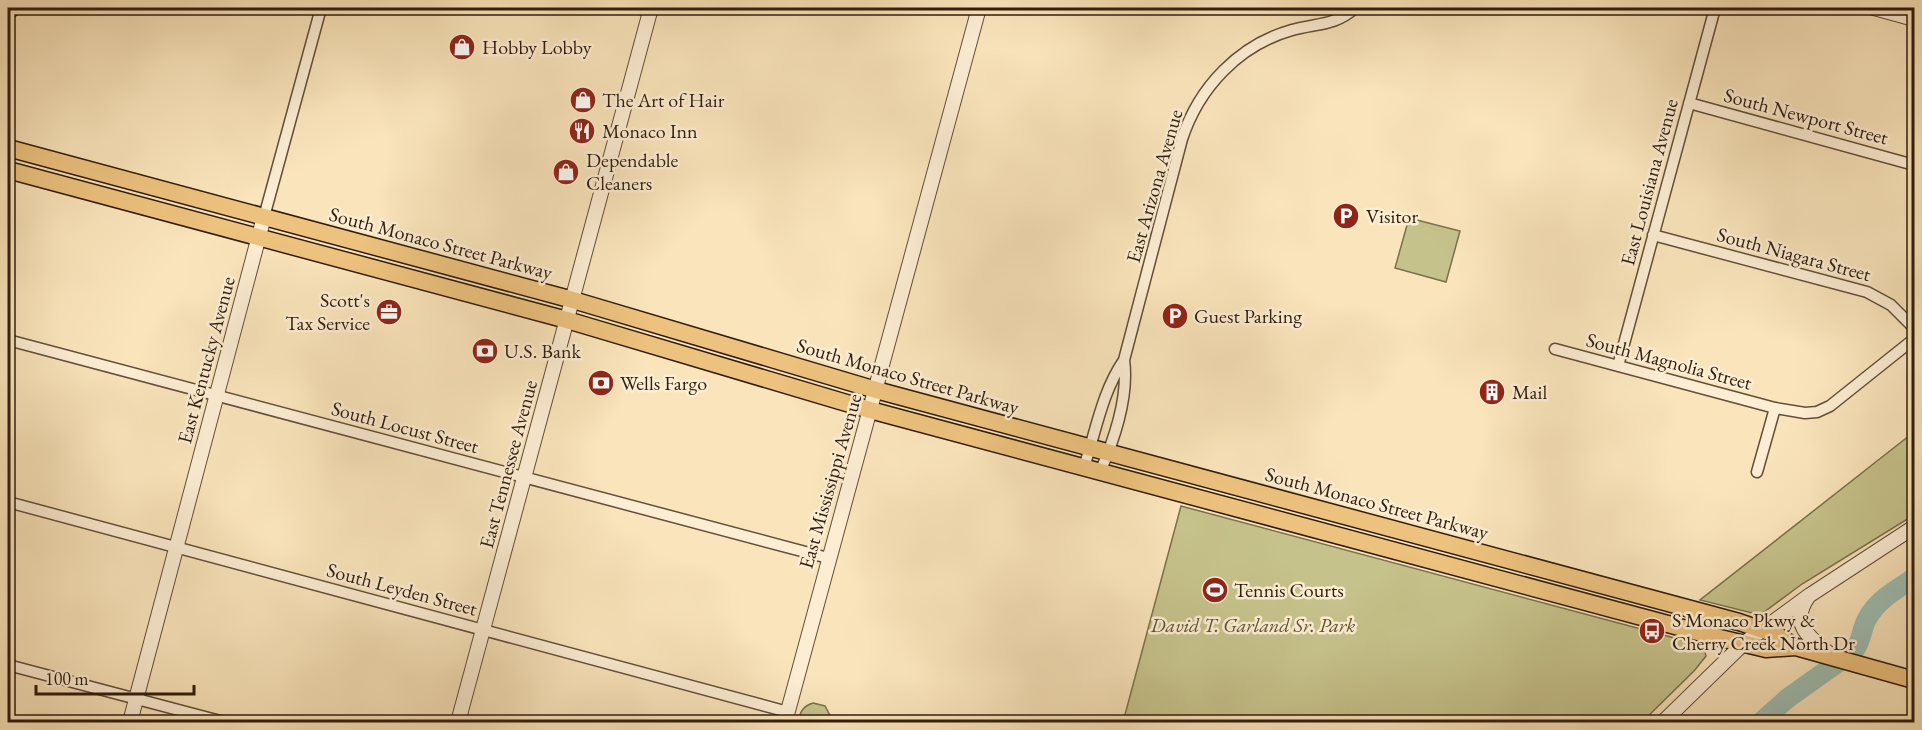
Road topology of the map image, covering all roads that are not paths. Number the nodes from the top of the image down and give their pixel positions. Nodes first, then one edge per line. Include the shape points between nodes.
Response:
1 (12, 8) edge
2 (321, 8) edge
3 (979, 8) edge
4 (1355, 8) edge
5 (1715, 8) edge
6 (1874, 8) edge
7 (646, 9) edge
8 (8, 10) edge
9 (1914, 19) edge
10 (1689, 103) junction
11 (8, 148) edge
12 (1914, 165) edge
13 (8, 170) edge
14 (264, 217) junction
15 (1653, 235) junction
16 (259, 237) junction
17 (573, 300) junction
18 (567, 320) junction
19 (1914, 328) edge
20 (1914, 339) edge
21 (8, 340) edge
22 (1555, 349) dead end
23 (1124, 360) junction
24 (1618, 366) junction
25 (876, 390) junction
26 (216, 395) junction
27 (1775, 408) junction
28 (870, 410) junction
29 (1091, 448) junction
30 (1108, 453) junction
31 (1092, 470) junction
32 (1757, 472) dead end
33 (524, 478) junction
34 (8, 502) edge
35 (1914, 527) edge
36 (176, 547) junction
37 (828, 558) junction
38 (1810, 595) junction
39 (483, 629) junction
40 (1763, 629) junction
41 (1743, 644) junction
42 (1796, 647) junction
43 (1835, 658) junction
44 (8, 665) edge
45 (1914, 680) edge
46 (136, 699) junction
47 (786, 717) edge
48 (130, 723) edge
49 (224, 723) edge
50 (458, 723) edge
51 (1664, 723) edge

1 - 8 main road
2 - 14 street, East Kentucky Avenue
3 - 25 street, East Mississippi Avenue
4 - 23 street, East Arizona Avenue via 1334,22 1289,31 1254,46 1226,68 1201,98 1182,139
5 - 10 street, East Louisiana Avenue
6 - 9 street
7 - 17 street, East Tennessee Avenue
10 - 12 street, South Newport Street
10 - 15 street, East Louisiana Avenue
11 - 14 main road, South Monaco Street Parkway
13 - 16 main road, South Monaco Street Parkway
14 - 16 street, East Kentucky Avenue
14 - 17 main road, South Monaco Street Parkway
15 - 19 street, South Niagara Street via 1867,292 1891,305
15 - 24 street, East Louisiana Avenue
16 - 18 main road, South Monaco Street Parkway
16 - 26 street, East Kentucky Avenue
17 - 18 street, East Tennessee Avenue
17 - 25 main road, South Monaco Street Parkway
18 - 28 main road, South Monaco Street Parkway
18 - 33 street, East Tennessee Avenue
20 - 27 street, South Magnolia Street via 1817,412
21 - 26 street, South Locust Street
22 - 24 street, South Magnolia Street
23 - 29 street, East Arizona Avenue via 1109,386
23 - 30 street, East Arizona Avenue via 1124,390
24 - 27 street, South Magnolia Street
25 - 28 street, East Mississippi Avenue
25 - 29 main road, South Monaco Street Parkway
26 - 33 street, South Locust Street
26 - 36 street, East Kentucky Avenue
27 - 32 street
28 - 31 main road, South Monaco Street Parkway
28 - 37 street, East Mississippi Avenue
29 - 30 main road, South Monaco Street Parkway
29 - 31 street, East Arizona Avenue
30 - 31 street, East Arizona Avenue
30 - 40 main road, South Monaco Street Parkway
31 - 41 main road, South Monaco Street Parkway
33 - 37 street, South Locust Street
33 - 39 street, East Tennessee Avenue
34 - 36 street, South Leyden Street
35 - 38 street
36 - 39 street, South Leyden Street
36 - 46 street, East Kentucky Avenue
37 - 47 street, East Mississippi Avenue
38 - 40 street
38 - 43 street via 1800,618 1802,627
39 - 47 street, South Leyden Street
39 - 50 street, East Tennessee Avenue
40 - 41 street
40 - 42 main road, South Monaco Street Parkway
41 - 42 main road, South Monaco Street Parkway via 1766,649
41 - 51 street
42 - 43 main road, South Monaco Street Parkway
43 - 45 main road, South Monaco Street Parkway
44 - 46 street
46 - 48 street, East Kentucky Avenue
46 - 49 street

